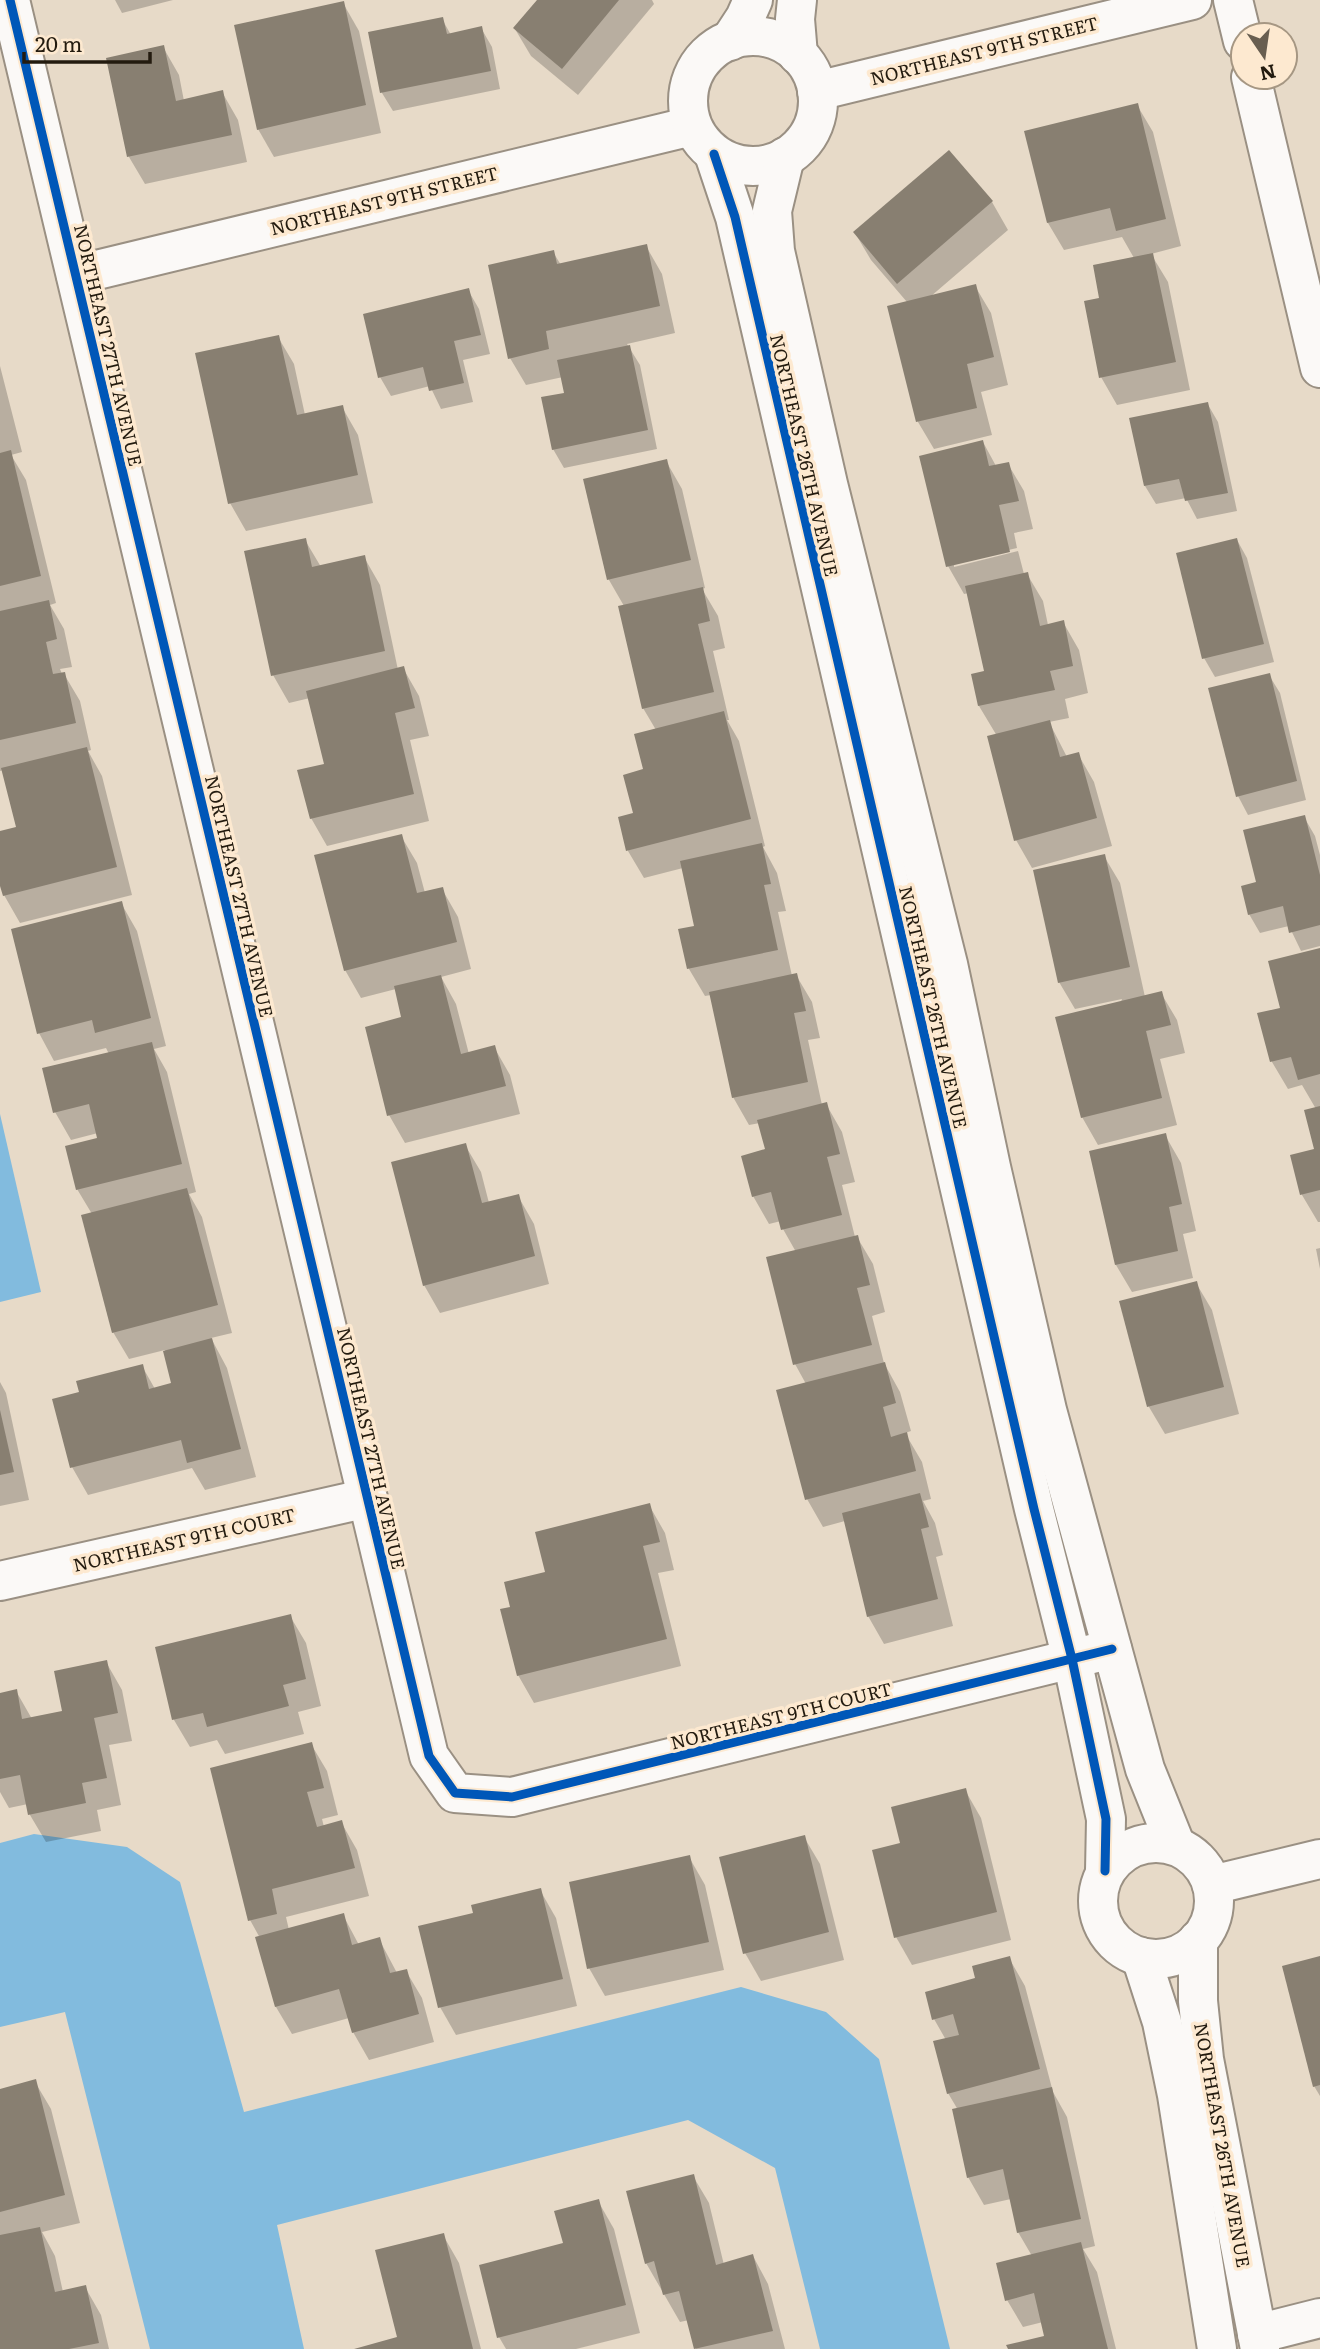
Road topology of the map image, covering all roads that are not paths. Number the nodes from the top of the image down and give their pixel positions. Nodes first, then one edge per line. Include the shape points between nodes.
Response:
1 (753, 0) edge
2 (797, 0) edge
3 (1192, 0) edge
4 (1233, 0) edge
5 (8, 12) edge
6 (1238, 21) edge
7 (730, 41) junction
8 (799, 55) junction
9 (817, 91) junction
10 (1254, 91) edge
11 (703, 140) junction
12 (785, 157) junction
13 (76, 275) junction
14 (1320, 368) edge
15 (368, 1498) junction
16 (0, 1581) edge
17 (1112, 1649) junction
18 (1072, 1658) junction
19 (455, 1793) joint
20 (1176, 1846) junction
21 (1320, 1859) edge
22 (1105, 1871) junction
23 (1212, 1885) junction
24 (1198, 1940) junction
25 (1141, 1957) junction
26 (1320, 2318) edge
27 (1259, 2341) edge
28 (1217, 2347) edge

1 - 7 street
2 - 8 street
3 - 9 street, NORTHEAST 9TH STREET
4 - 6 street
5 - 13 street, NORTHEAST 27TH AVENUE
7 - 8 street via 748,36 767,38
7 - 11 street via 698,66 689,85 688,106
8 - 9 street
9 - 12 street via 812,129
10 - 14 street
11 - 12 street via 730,162 747,166
11 - 13 street, NORTHEAST 9TH STREET
11 - 18 street, NORTHEAST 26TH AVENUE via 735,217
12 - 17 street, NORTHEAST 26TH AVENUE via 772,211 783,288 948,964 1047,1410
13 - 15 street, NORTHEAST 27TH AVENUE
15 - 16 street, NORTHEAST 9TH COURT
15 - 19 street, NORTHEAST 27TH AVENUE via 429,1756
17 - 18 street, NORTHEAST 9TH COURT
17 - 20 street, NORTHEAST 26TH AVENUE via 1145,1769
18 - 19 street, NORTHEAST 9TH COURT via 512,1797
18 - 22 street, NORTHEAST 26TH AVENUE via 1106,1819
20 - 22 street via 1158,1842 1139,1845 1120,1854
20 - 23 street via 1205,1868
21 - 23 street
22 - 25 street via 1098,1890 1098,1912 1106,1933 1121,1948
23 - 24 street via 1211,1918
24 - 25 street via 1179,1954
24 - 27 street, NORTHEAST 26TH AVENUE via 1204,2059
25 - 28 street via 1162,2022 1177,2095
26 - 27 street

